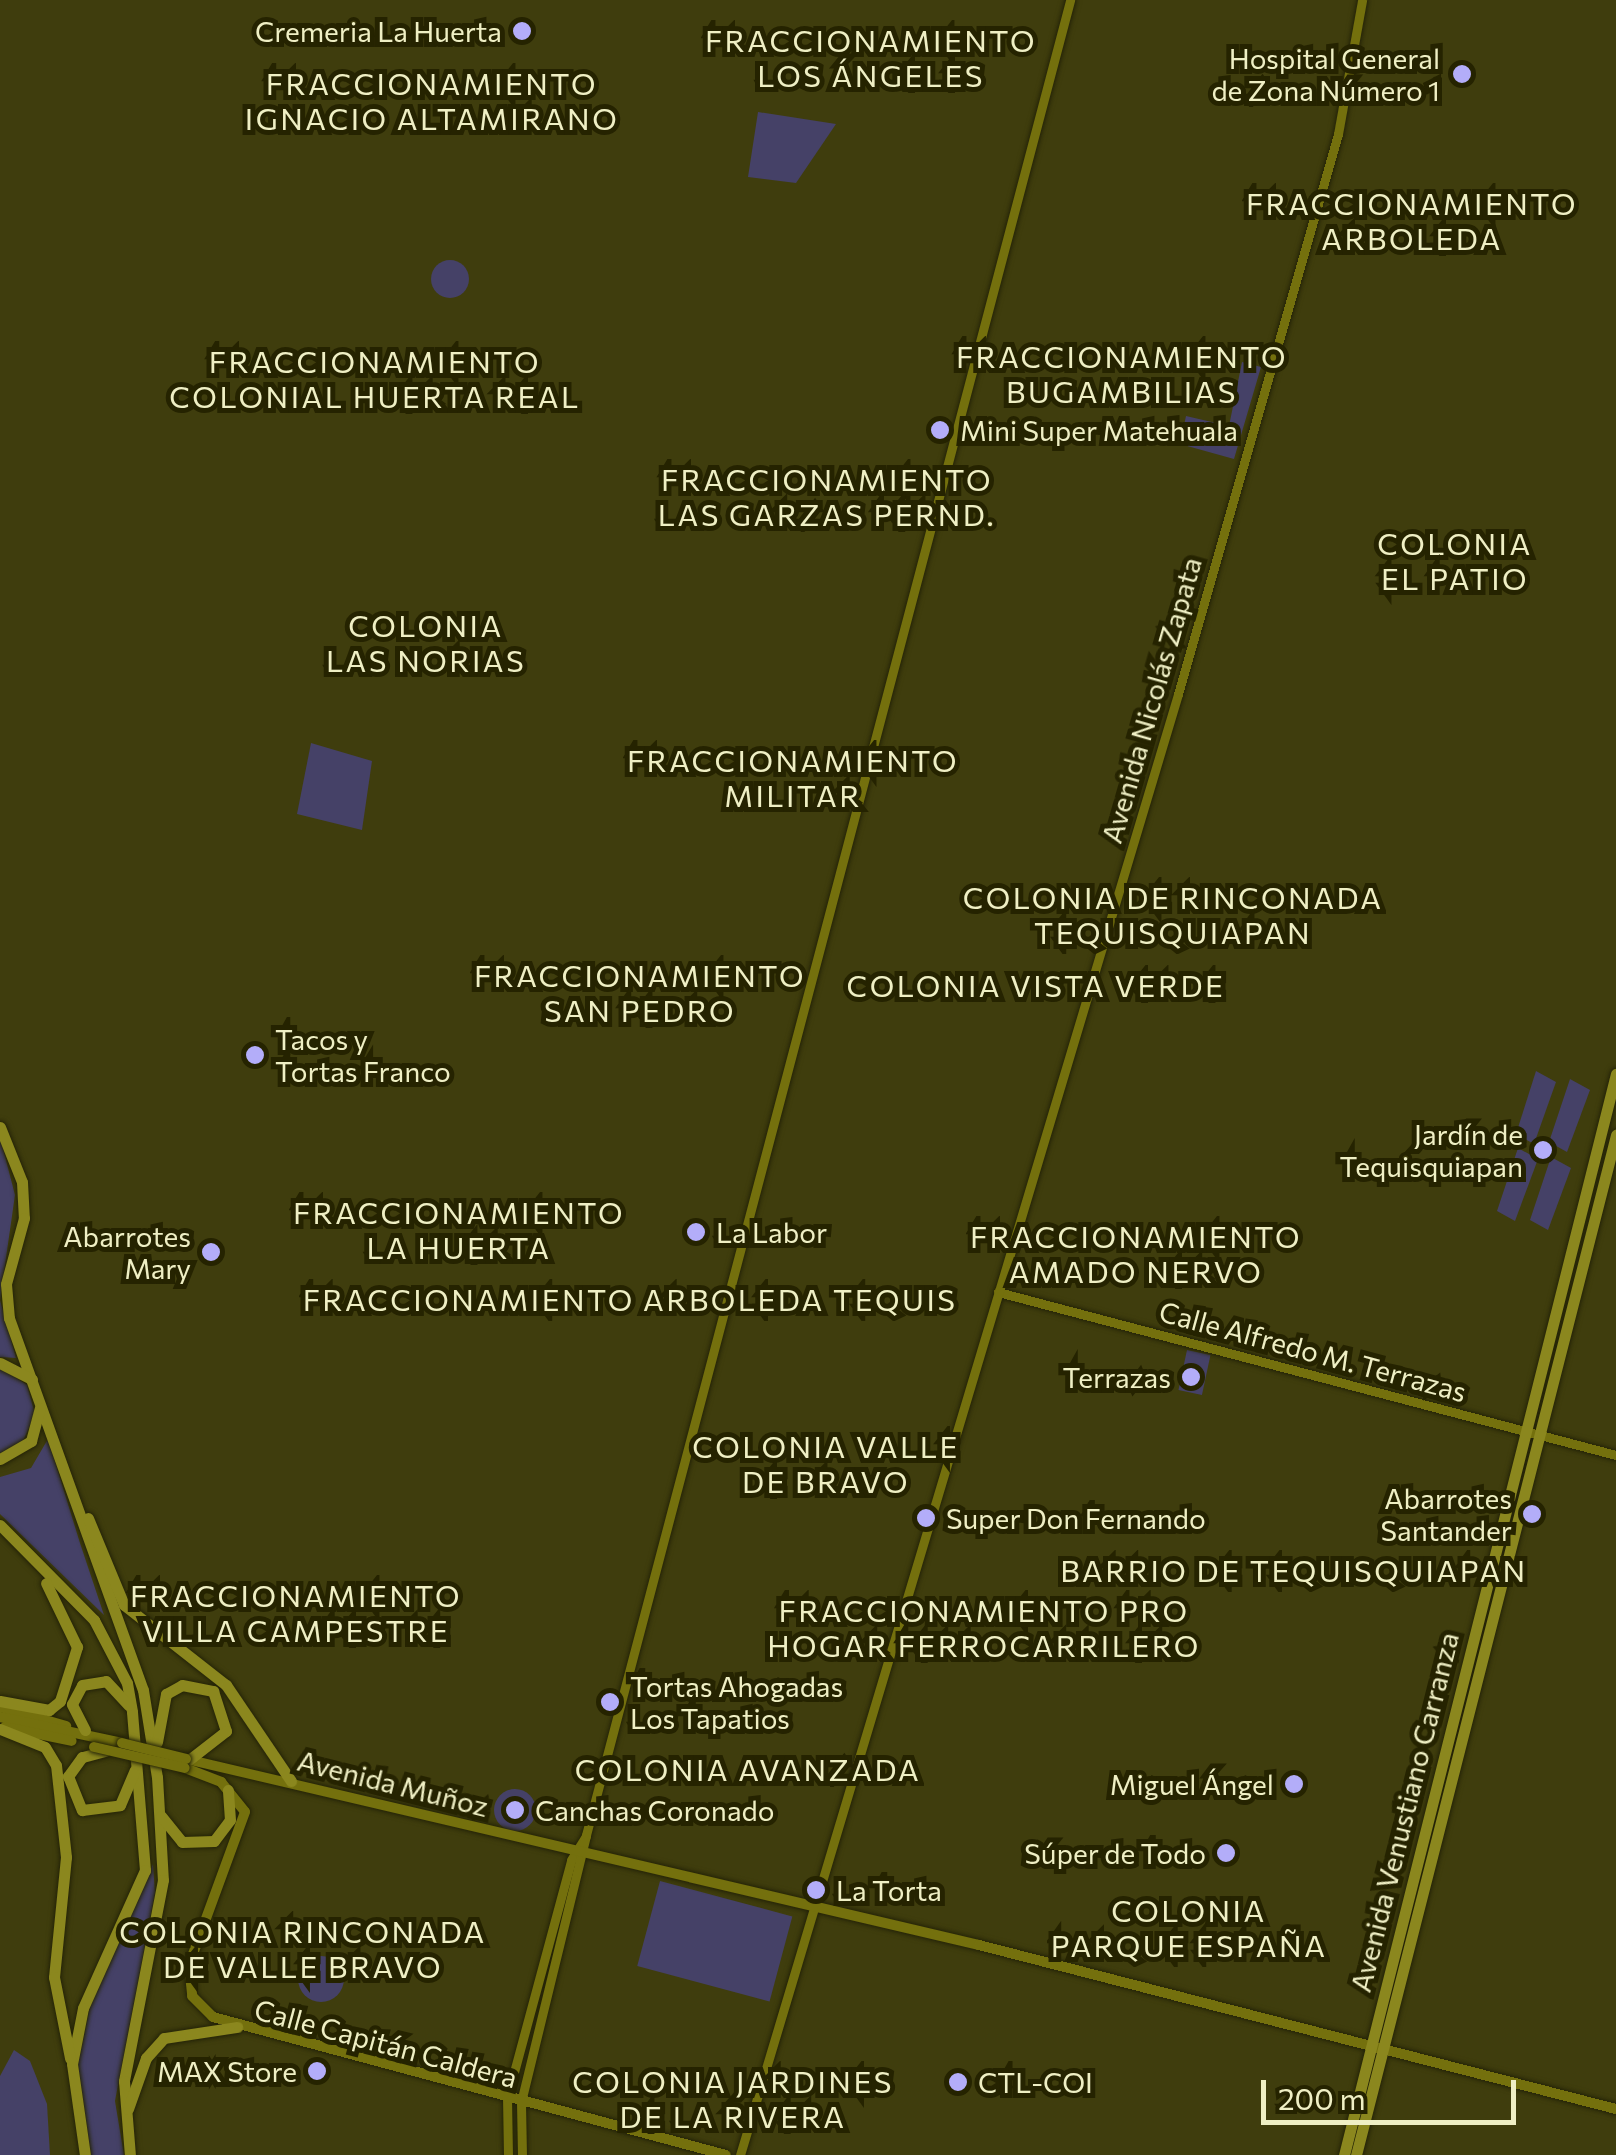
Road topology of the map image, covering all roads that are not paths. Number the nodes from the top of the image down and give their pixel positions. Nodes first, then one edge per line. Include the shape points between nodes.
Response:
1 (1070, 0) edge
2 (1362, 0) edge
3 (1616, 1074) edge
4 (0, 1126) edge
5 (1616, 1134) edge
6 (998, 1292) junction
7 (0, 1363) edge
8 (32, 1379) junction
9 (41, 1405) junction
10 (1533, 1430) junction
11 (1616, 1455) edge
12 (0, 1458) edge
13 (78, 1496) junction
14 (0, 1525) edge
15 (44, 1579) junction
16 (0, 1704) edge
17 (132, 1712) junction
18 (0, 1717) edge
19 (0, 1728) edge
20 (31, 1729) junction
21 (85, 1730) junction
22 (111, 1746) junction
23 (187, 1762) junction
24 (136, 1766) junction
25 (156, 1776) junction
26 (291, 1781) junction
27 (228, 1790) junction
28 (158, 1810) junction
29 (580, 1852) junction
30 (814, 1905) junction
31 (237, 2026) junction
32 (1378, 2046) junction
33 (72, 2064) junction
34 (507, 2098) junction
35 (521, 2102) junction
36 (1616, 2109) edge
37 (124, 2123) junction
38 (85, 2155) edge
39 (130, 2155) edge
40 (508, 2155) edge
41 (522, 2155) edge
42 (726, 2155) edge
43 (740, 2155) edge
44 (1344, 2155) edge
45 (1356, 2155) edge

1 - 29 street
2 - 6 street, Avenida Nicolás Zapata via 1338,134
3 - 10 main road, Avenida Venustiano Carranza
4 - 8 main road via 22,1182 24,1218 6,1300
5 - 10 main road, Avenida Venustiano Carranza
6 - 10 street, Calle Alfredo M. Terrazas
6 - 30 street, Avenida Nicolás Zapata
7 - 8 main road
8 - 9 main road
9 - 12 main road via 31,1441
9 - 13 main road
10 - 11 street, Calle Alfredo M. Terrazas
10 - 32 main road, Avenida Venustiano Carranza
13 - 25 main road via 89,1552 143,1690
13 - 26 main road via 124,1605 226,1685
14 - 15 main road
15 - 16 main road via 77,1648 60,1701 48,1710
15 - 17 main road via 94,1620 128,1682
16 - 21 main road
17 - 21 main road via 114,1685 90,1680 77,1692 73,1711
17 - 24 main road
18 - 20 main road, Avenida Muñoz
19 - 20 main road
19 - 33 main road via 45,1747 56,1765 66,1857 54,1976
20 - 22 main road, Avenida Muñoz
20 - 22 main road, Avenida Muñoz, bridge
21 - 22 main road
22 - 23 main road, Avenida Muñoz, bridge
22 - 24 main road via 82,1757 68,1794 100,1813 130,1787
23 - 25 main road via 220,1740 228,1720 214,1692 192,1684 160,1702
23 - 26 main road, Avenida Muñoz
23 - 27 main road
24 - 33 main road via 145,1870 94,1977
25 - 28 main road
26 - 29 main road, Avenida Muñoz
27 - 28 main road via 230,1820 207,1844 174,1837
27 - 31 main road, Calle Capitán Caldera via 245,1812 244,1830 188,1978 200,2008
28 - 37 main road via 161,1906
29 - 30 main road, Avenida Muñoz
29 - 34 street
29 - 35 street
30 - 32 main road, Avenida Muñoz
30 - 43 street, Avenida Nicolás Zapata
31 - 34 main road, Calle Capitán Caldera
31 - 37 main road via 164,2038 140,2071
32 - 36 main road, Avenida Muñoz
32 - 44 main road, Avenida Venustiano Carranza
32 - 45 main road, Avenida Venustiano Carranza
33 - 38 main road
34 - 35 main road, Calle Capitán Caldera
34 - 40 street
35 - 41 street
35 - 42 main road, Calle Capitán Caldera
37 - 39 main road

